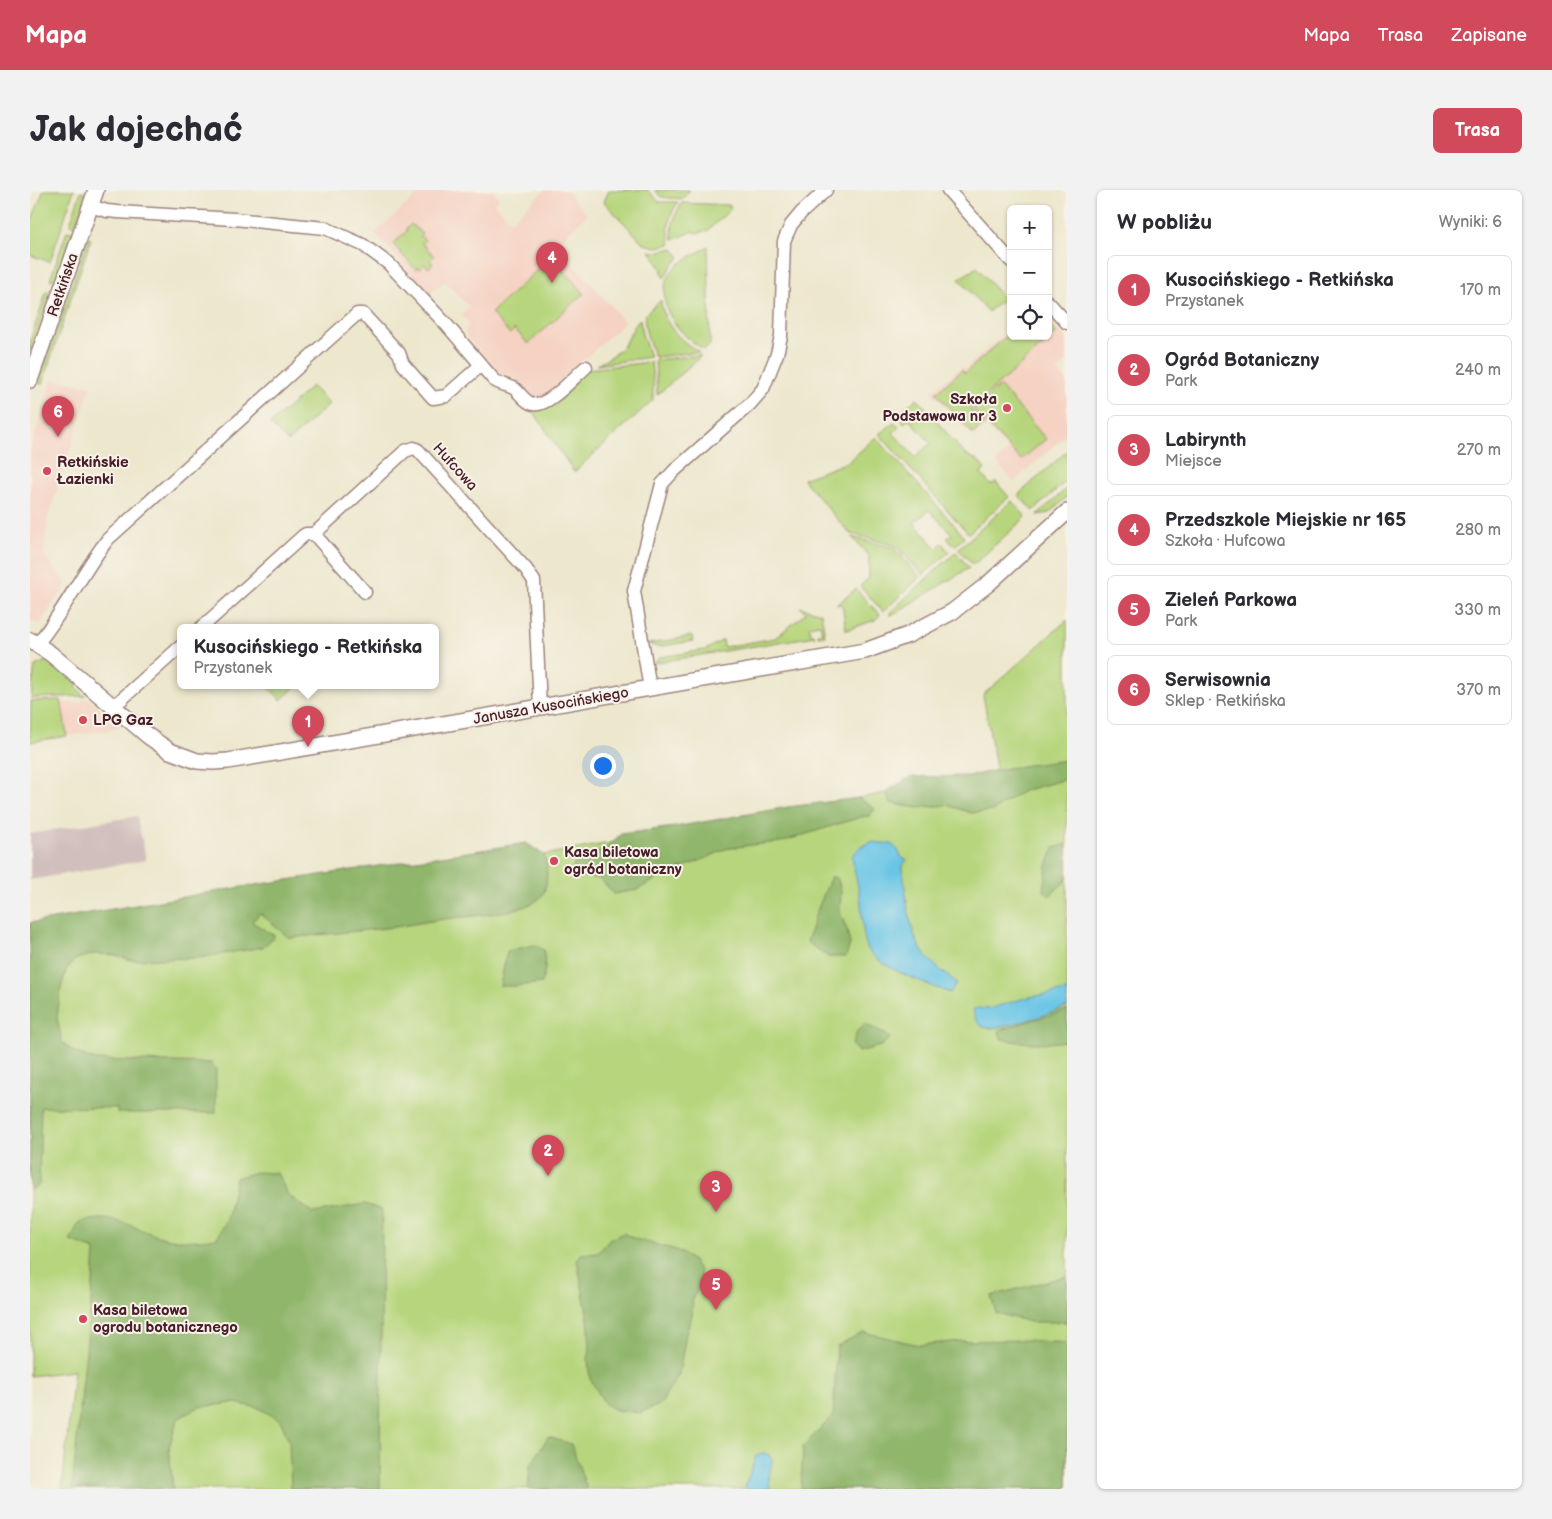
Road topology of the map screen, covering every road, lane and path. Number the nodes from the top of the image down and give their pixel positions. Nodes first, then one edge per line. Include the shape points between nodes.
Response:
1 (96, 190) edge
2 (826, 190) edge
3 (948, 190) edge
4 (90, 206) junction
5 (1007, 256) edge
6 (1052, 306) edge
7 (1067, 323) edge
8 (481, 365) junction
9 (586, 367) dead end
10 (30, 380) edge
11 (1067, 512) edge
12 (314, 534) junction
13 (365, 592) dead end
14 (205, 624) edge
15 (33, 642) edge
16 (177, 650) edge
17 (650, 689) junction
18 (113, 707) junction
19 (540, 707) junction

1 - 4 street, Retkińska
2 - 17 street via 791,225 784,241 781,336 763,389 662,484 634,591
3 - 5 street
4 - 8 street via 107,211 325,228 362,245 389,264
4 - 10 street, Retkińska
6 - 7 street
8 - 9 street via 501,385 515,389 532,404 539,405
8 - 15 street via 446,396 433,398 403,364 399,353 363,314 357,314 108,539 48,632
11 - 17 street, Janusza Kusocińskiego via 964,604 885,644 865,651
12 - 13 street
12 - 14 street, Hufcowa via 303,536
12 - 19 street, Hufcowa via 405,451 418,450 534,580
15 - 18 street, Janusza Kusocińskiego
16 - 18 street
17 - 19 street, Janusza Kusocińskiego
18 - 19 street, Janusza Kusocińskiego via 170,751 192,760 213,762

